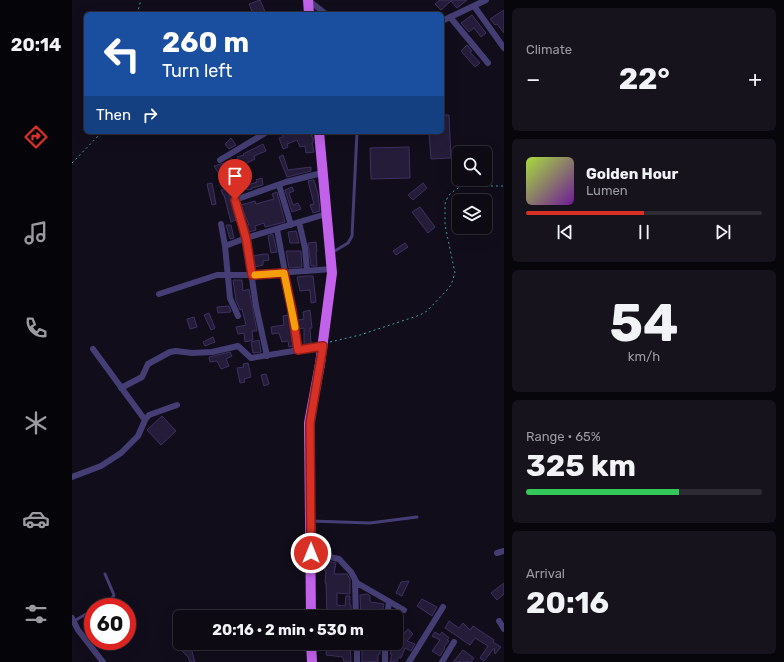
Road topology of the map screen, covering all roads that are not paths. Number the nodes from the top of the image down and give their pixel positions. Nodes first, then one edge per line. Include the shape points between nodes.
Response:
1 (308, 0) edge
2 (483, 1) edge
3 (474, 6) junction
4 (309, 12) edge
5 (323, 12) edge
6 (450, 17) junction
7 (444, 20) edge
8 (504, 48) edge
9 (488, 62) dead end
10 (264, 134) edge
11 (319, 134) edge
12 (357, 134) edge
13 (220, 160) dead end
14 (322, 173) junction
15 (279, 185) junction
16 (326, 214) junction
17 (299, 222) junction
18 (221, 224) dead end
19 (291, 225) junction
20 (277, 229) junction
21 (246, 238) junction
22 (225, 246) junction
23 (330, 254) junction
24 (332, 269) junction
25 (307, 271) junction
26 (284, 273) junction
27 (228, 275) junction
28 (252, 275) junction
29 (159, 294) dead end
30 (238, 316) dead end
31 (323, 345) junction
32 (93, 349) dead end
33 (298, 350) junction
34 (267, 356) junction
35 (122, 388) junction
36 (177, 405) dead end
37 (145, 420) junction
38 (72, 478) edge
39 (417, 517) dead end
40 (310, 521) junction
41 (504, 551) edge
42 (311, 553) junction
43 (497, 553) dead end
44 (105, 574) dead end
45 (355, 581) junction
46 (112, 598) edge
47 (389, 602) junction
48 (444, 607) dead end
49 (311, 610) edge
50 (356, 610) edge
51 (388, 610) edge
52 (404, 610) dead end
53 (84, 614) edge
54 (73, 620) edge
55 (499, 621) dead end
56 (504, 629) edge
57 (454, 642) dead end
58 (311, 650) edge
59 (357, 650) edge
60 (385, 650) edge
61 (103, 662) edge
62 (312, 662) edge
63 (357, 662) edge
64 (385, 662) edge
65 (410, 662) edge
66 (442, 662) edge

1 - 4 main road
1 - 5 street
2 - 3 street
3 - 6 street
3 - 8 street
6 - 7 street
6 - 9 street
10 - 13 street
11 - 14 main road
12 - 23 lane via 352,236 348,243
14 - 15 street
14 - 16 main road
15 - 19 street
15 - 21 street via 235,200
16 - 17 street
16 - 23 main road
17 - 19 street
17 - 25 street
18 - 22 street
19 - 20 street
20 - 21 street
20 - 26 street
21 - 22 street
21 - 28 street
22 - 27 street
23 - 24 main road
24 - 25 street
24 - 31 main road
25 - 26 street
26 - 28 street
26 - 33 street
27 - 28 street
27 - 29 street via 217,275
27 - 30 street via 230,298
28 - 34 street
31 - 33 street
31 - 40 main road via 310,423
32 - 35 street
33 - 34 street
34 - 35 street via 251,358 238,346 212,352 173,351 150,362 142,377
35 - 37 street
36 - 37 street via 149,415
37 - 38 street via 138,436 121,453
39 - 40 lane via 370,523
40 - 42 main road
41 - 43 street
42 - 45 street via 339,559 351,572
42 - 49 main road
44 - 46 lane via 114,595
45 - 47 street
45 - 50 street
47 - 51 street
47 - 52 street
48 - 65 street
53 - 54 lane
54 - 61 street
55 - 56 street
57 - 66 street
58 - 62 main road
59 - 63 street
60 - 64 street

